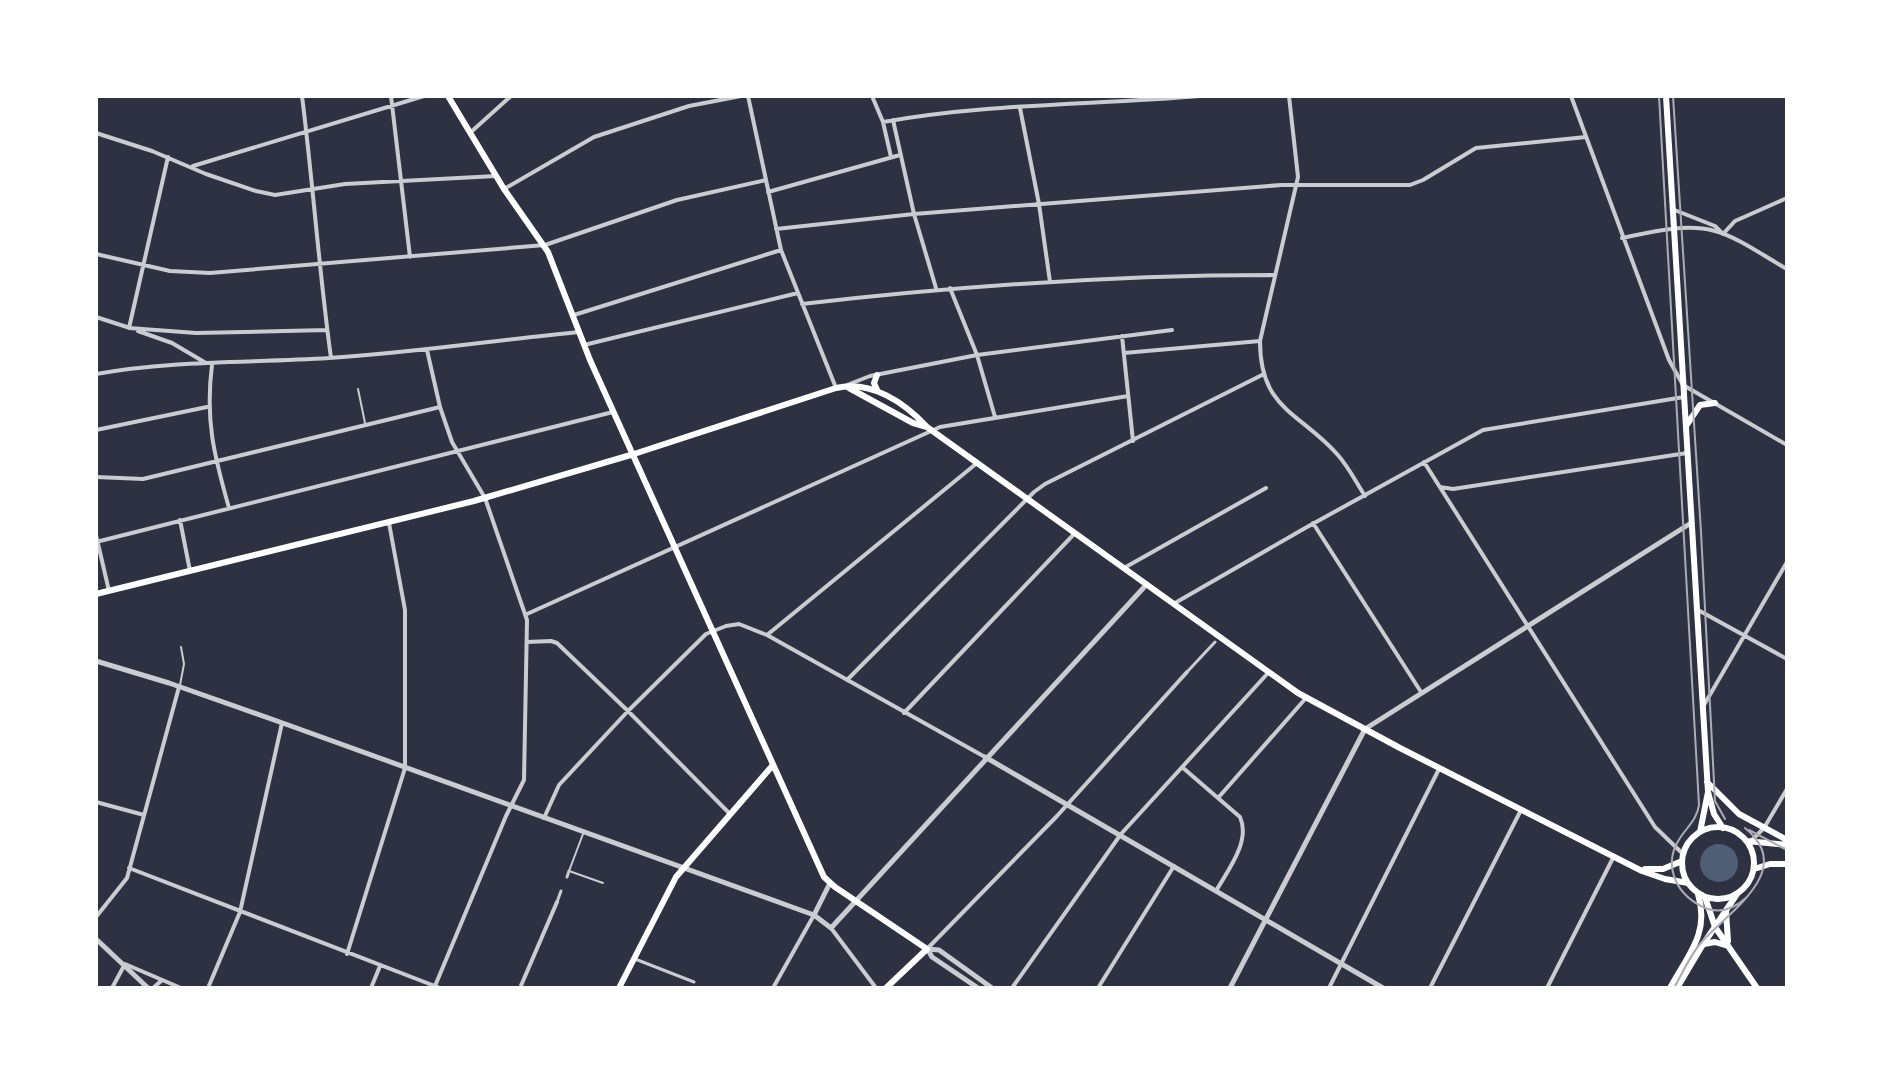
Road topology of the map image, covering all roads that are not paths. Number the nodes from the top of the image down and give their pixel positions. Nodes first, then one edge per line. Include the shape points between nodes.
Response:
1 (302, 96) edge
2 (391, 96) edge
3 (424, 96) edge
4 (448, 96) edge
5 (511, 96) edge
6 (741, 96) edge
7 (748, 96) edge
8 (872, 96) edge
9 (1200, 96) edge
10 (1289, 96) edge
11 (1571, 96) edge
12 (1666, 96) edge
13 (393, 106) junction
14 (1020, 108) junction
15 (893, 120) junction
16 (883, 122) junction
17 (306, 132) junction
18 (96, 133) edge
19 (470, 133) junction
20 (1586, 137) junction
21 (900, 155) junction
22 (168, 157) junction
23 (891, 157) junction
24 (192, 167) junction
25 (496, 176) junction
26 (766, 180) junction
27 (402, 182) junction
28 (1296, 185) junction
29 (504, 189) junction
30 (313, 190) junction
31 (768, 192) junction
32 (1787, 198) edge
33 (1039, 204) junction
34 (1672, 209) junction
35 (914, 214) junction
36 (776, 229) junction
37 (1674, 229) junction
38 (1723, 234) junction
39 (1622, 238) junction
40 (545, 245) junction
41 (781, 250) junction
42 (96, 254) edge
43 (410, 257) junction
44 (145, 266) junction
45 (319, 266) junction
46 (1787, 269) edge
47 (1275, 275) junction
48 (1050, 282) junction
49 (950, 288) junction
50 (936, 289) junction
51 (798, 293) junction
52 (802, 304) junction
53 (572, 315) junction
54 (96, 317) edge
55 (129, 328) junction
56 (327, 330) junction
57 (1172, 330) dead end
58 (579, 332) junction
59 (1122, 335) junction
60 (1260, 341) junction
61 (584, 345) junction
62 (427, 350) junction
63 (1124, 353) junction
64 (977, 355) junction
65 (331, 358) junction
66 (212, 365) junction
67 (96, 374) edge
68 (1264, 374) junction
69 (877, 375) junction
70 (1683, 385) junction
71 (845, 386) junction
72 (836, 388) junction
73 (358, 389) dead end
74 (877, 390) junction
75 (1128, 396) junction
76 (1684, 397) junction
77 (1715, 403) junction
78 (208, 407) junction
79 (440, 407) junction
80 (614, 411) junction
81 (995, 417) junction
82 (365, 424) junction
83 (1686, 426) junction
84 (930, 429) junction
85 (96, 430) edge
86 (1133, 441) junction
87 (1787, 445) edge
88 (455, 451) junction
89 (1687, 453) junction
90 (634, 454) junction
91 (215, 461) junction
92 (1424, 462) junction
93 (977, 463) junction
94 (96, 477) edge
95 (1440, 487) junction
96 (1266, 488) dead end
97 (1453, 489) junction
98 (1365, 496) junction
99 (485, 498) junction
100 (1027, 498) junction
101 (1449, 502) junction
102 (229, 508) junction
103 (180, 520) junction
104 (389, 523) junction
105 (1313, 523) junction
106 (1691, 523) junction
107 (1075, 533) junction
108 (97, 540) edge
109 (675, 547) junction
110 (1787, 562) edge
111 (1124, 568) junction
112 (190, 571) junction
113 (1147, 584) junction
114 (109, 591) junction
115 (96, 594) edge
116 (1175, 603) junction
117 (1696, 609) junction
118 (527, 614) junction
119 (1527, 625) junction
120 (713, 630) junction
121 (767, 635) junction
122 (1745, 635) junction
123 (527, 642) junction
124 (1215, 642) dead end
125 (181, 647) dead end
126 (1787, 659) edge
127 (96, 661) edge
128 (1187, 672) joint
129 (1268, 673) junction
130 (847, 680) junction
131 (179, 687) junction
132 (1421, 692) junction
133 (1306, 698) junction
134 (1703, 707) junction
135 (628, 711) junction
136 (904, 713) junction
137 (282, 723) junction
138 (1365, 729) junction
139 (985, 757) junction
140 (773, 765) junction
141 (1182, 767) junction
142 (405, 768) junction
143 (1439, 768) junction
144 (1707, 782) junction
145 (1787, 789) edge
146 (1708, 792) junction
147 (1217, 798) junction
148 (96, 802) edge
149 (1068, 805) junction
150 (512, 806) junction
151 (1521, 810) junction
152 (730, 814) junction
153 (144, 815) junction
154 (544, 818) junction
155 (1723, 828) junction
156 (1764, 828) junction
157 (1700, 832) junction
158 (584, 833) junction
159 (1121, 834) junction
160 (1749, 841) junction
161 (1787, 842) edge
162 (1614, 856) junction
163 (1682, 858) junction
164 (1787, 864) edge
165 (1174, 866) junction
166 (1634, 866) junction
167 (129, 868) junction
168 (682, 868) junction
169 (1754, 869) junction
170 (569, 871) junction
171 (567, 877) dead end
172 (603, 883) dead end
173 (830, 883) junction
174 (1688, 883) junction
175 (561, 891) dead end
176 (1216, 891) junction
177 (1737, 894) junction
178 (1701, 895) junction
179 (854, 900) junction
180 (557, 902) joint
181 (240, 912) junction
182 (1726, 912) junction
183 (814, 915) junction
184 (96, 917) edge
185 (1265, 920) junction
186 (1715, 927) junction
187 (831, 928) junction
188 (96, 939) edge
189 (1703, 944) junction
190 (1731, 948) junction
191 (927, 949) junction
192 (347, 954) junction
193 (635, 959) junction
194 (1341, 963) junction
195 (125, 964) junction
196 (380, 966) junction
197 (163, 980) junction
198 (694, 982) dead end
199 (438, 987) edge
200 (112, 988) edge
201 (150, 988) edge
202 (181, 988) edge
203 (208, 988) edge
204 (371, 988) edge
205 (520, 988) edge
206 (619, 988) edge
207 (773, 988) edge
208 (876, 988) edge
209 (886, 988) edge
210 (978, 988) edge
211 (992, 988) edge
212 (1012, 988) edge
213 (1098, 988) edge
214 (1230, 988) edge
215 (1329, 988) edge
216 (1383, 988) edge
217 (1430, 988) edge
218 (1547, 988) edge
219 (1670, 988) edge
220 (1677, 988) edge
221 (1757, 988) edge

1 - 17 street
2 - 13 street
3 - 13 street
4 - 19 main road
5 - 19 street
6 - 29 street via 689,106 594,137
7 - 26 street
8 - 16 street
9 - 14 street
10 - 28 street
11 - 20 street
12 - 34 main road
13 - 17 street
13 - 27 street
14 - 15 street via 954,110
14 - 33 street
15 - 16 street
15 - 21 street
16 - 23 street
17 - 24 street
17 - 30 street
18 - 22 street
19 - 25 main road
20 - 28 street via 1476,148 1410,185
20 - 39 street
21 - 23 street
21 - 35 street
22 - 24 street
22 - 44 street
23 - 31 street
24 - 30 street via 268,194
25 - 27 street
25 - 29 main road
26 - 31 street
26 - 40 street via 677,200
27 - 30 street
27 - 43 street
28 - 33 street
28 - 47 street
29 - 40 main road
30 - 45 street
31 - 36 street
32 - 38 street via 1735,221
33 - 35 street
33 - 48 street
34 - 37 main road
34 - 38 street
35 - 36 street
35 - 50 street
36 - 41 street
37 - 38 street
37 - 39 street
37 - 70 main road
38 - 46 street
39 - 70 street
40 - 43 street
40 - 53 main road
41 - 51 street
41 - 53 street
42 - 44 street
43 - 45 street
44 - 45 street via 210,273
44 - 55 street
45 - 56 street
47 - 48 street
47 - 60 street
48 - 49 street
49 - 50 street
49 - 64 street
50 - 52 street
51 - 52 street
51 - 61 street
52 - 72 street
53 - 58 main road
54 - 55 street
55 - 56 street via 196,333
55 - 66 street
56 - 65 street
57 - 59 street
58 - 61 main road
58 - 62 street
59 - 63 street
59 - 64 street
60 - 63 street
60 - 68 street
61 - 80 main road
62 - 65 street
62 - 79 street
63 - 75 street
64 - 69 street
64 - 81 street
65 - 66 street
66 - 67 street via 139,366
66 - 78 street
68 - 86 street
68 - 98 street via 1280,404 1337,453
69 - 71 street
69 - 74 main road
70 - 76 main road
70 - 77 street
71 - 72 main road
71 - 74 main road
71 - 84 main road
72 - 90 main road
73 - 82 lane
74 - 84 main road
75 - 81 street
75 - 86 street
76 - 83 main road
76 - 92 street via 1483,430
77 - 83 main road via 1700,405
77 - 87 street
78 - 85 street
78 - 91 street
79 - 82 street
79 - 88 street
80 - 88 street
80 - 90 main road
81 - 84 street
82 - 91 street
83 - 89 main road
84 - 93 main road
84 - 109 street
86 - 100 street
88 - 99 street
88 - 102 street
89 - 97 street
89 - 106 main road
90 - 99 main road
90 - 109 main road
91 - 94 street via 140,480
91 - 102 street
92 - 95 street
92 - 98 street
93 - 100 main road
93 - 121 street
95 - 97 street
95 - 101 street
96 - 111 street
97 - 101 street
98 - 105 street
99 - 104 main road
99 - 118 street
100 - 107 main road
100 - 130 street
101 - 119 street
102 - 103 street
103 - 108 street
103 - 112 street
104 - 112 main road
104 - 142 street via 405,610
105 - 116 street
105 - 132 street
106 - 117 main road
106 - 119 street
107 - 111 main road
107 - 136 street
108 - 114 street
109 - 118 street
109 - 120 main road
110 - 122 street
111 - 113 main road
112 - 114 main road
113 - 116 main road
113 - 139 street
114 - 115 main road
116 - 129 main road
117 - 122 street
117 - 134 main road
118 - 123 street
119 - 132 street
119 - 163 street via 1655,827
120 - 121 street via 743,625
120 - 135 street
120 - 140 main road
121 - 130 street
122 - 126 street
122 - 134 street
123 - 135 street via 557,643
123 - 150 street via 525,775
124 - 128 street
125 - 131 lane via 184,669
127 - 131 street
128 - 149 street
129 - 133 main road
129 - 141 street
130 - 136 street
131 - 137 street
131 - 153 street
132 - 138 street
133 - 138 main road
133 - 147 street
134 - 144 main road
135 - 152 street
135 - 154 street via 559,785
136 - 139 street
137 - 142 street
137 - 181 street
138 - 143 main road
138 - 185 street
139 - 149 street
139 - 179 street
140 - 152 main road
140 - 173 main road
141 - 147 street
141 - 159 street
142 - 150 street
142 - 192 street
143 - 151 main road
143 - 194 street
144 - 146 main road
144 - 156 main road via 1727,805
145 - 156 street
146 - 155 main road
146 - 157 main road
147 - 176 street via 1241,818 1243,832 1241,846
148 - 153 street
149 - 159 street
149 - 191 street
150 - 154 street
150 - 199 street
151 - 162 main road
151 - 217 street
152 - 168 main road
153 - 167 street
154 - 158 street
155 - 157 main road
155 - 160 main road
156 - 160 street
156 - 161 main road
157 - 163 main road
158 - 168 street
158 - 170 lane
159 - 165 street
159 - 212 street
160 - 161 main road
160 - 169 main road
162 - 166 main road
162 - 218 street
163 - 166 main road via 1659,870
163 - 174 main road
164 - 169 main road
165 - 176 street
165 - 213 street
166 - 174 main road
167 - 181 street
167 - 184 street
168 - 183 street
168 - 193 main road
169 - 177 main road
170 - 171 street
170 - 172 lane
173 - 179 main road
173 - 183 street
174 - 178 main road
175 - 180 street
176 - 185 street
177 - 178 main road via 1720,899
177 - 182 main road
178 - 186 main road
178 - 219 main road via 1701,931
179 - 187 street
179 - 191 main road
180 - 205 street
181 - 192 street
181 - 203 street
182 - 186 main road
182 - 190 main road
183 - 187 street
183 - 207 street
185 - 194 street
185 - 214 street
186 - 189 main road
186 - 190 main road
187 - 208 street
188 - 195 street
189 - 190 main road
189 - 220 main road
190 - 221 main road
191 - 209 main road
191 - 210 street
191 - 211 street via 939,950
192 - 196 street
193 - 198 street
193 - 206 main road
194 - 215 street
194 - 216 street
195 - 197 street
195 - 200 street
195 - 201 street
196 - 199 street
196 - 204 street
197 - 201 street
197 - 202 street

